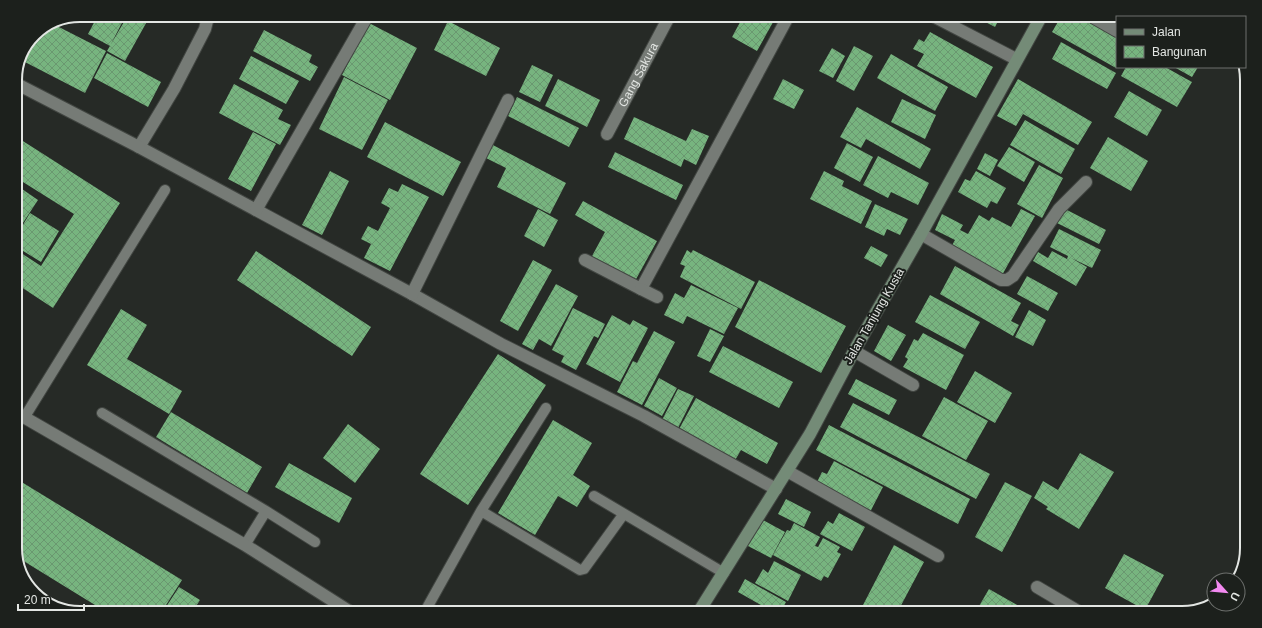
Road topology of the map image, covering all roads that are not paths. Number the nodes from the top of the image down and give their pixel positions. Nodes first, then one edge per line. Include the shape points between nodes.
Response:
1 (207, 22) edge
2 (364, 22) edge
3 (666, 22) edge
4 (785, 22) edge
5 (945, 22) edge
6 (1038, 22) edge
7 (1101, 22) edge
8 (1116, 30) edge
9 (1016, 59) junction
10 (22, 87) edge
11 (508, 100) dead end
12 (607, 134) dead end
13 (139, 147) junction
14 (1086, 182) dead end
15 (165, 190) dead end
16 (256, 210) junction
17 (921, 234) junction
18 (585, 260) dead end
19 (641, 289) junction
20 (412, 294) junction
21 (657, 297) dead end
22 (854, 352) junction
23 (913, 385) dead end
24 (546, 408) dead end
25 (22, 412) edge
26 (102, 413) dead end
27 (22, 416) edge
28 (787, 471) junction
29 (776, 489) junction
30 (594, 496) dead end
31 (266, 511) junction
32 (482, 511) junction
33 (623, 515) junction
34 (315, 542) dead end
35 (245, 545) junction
36 (938, 556) dead end
37 (724, 573) junction
38 (1037, 588) dead end
39 (341, 606) edge
40 (428, 606) dead end
41 (703, 606) edge
42 (1069, 606) edge

1 - 13 street via 174,89
2 - 16 street
3 - 12 street, Gang Sakura
4 - 19 street
5 - 9 street
6 - 9 street, Jalan Tanjung Kusta
7 - 8 street
9 - 17 street, Jalan Tanjung Kusta
10 - 13 street
11 - 20 street
13 - 16 street
14 - 17 street via 1059,209 1013,276 1007,280 1001,280
15 - 25 lane
16 - 20 street
17 - 22 street, Jalan Tanjung Kusta
18 - 19 street
19 - 21 street
20 - 29 street via 501,344 644,416
22 - 23 street
22 - 28 street, Jalan Tanjung Kusta
24 - 32 lane
26 - 31 lane
27 - 35 street
28 - 29 street, Jalan Tanjung Kusta
28 - 36 street
29 - 37 street, Jalan Tanjung Kusta
30 - 33 lane
31 - 34 lane
31 - 35 lane
32 - 33 lane via 580,570 584,569
32 - 40 lane
33 - 37 lane
35 - 39 street
37 - 41 street, Jalan Tanjung Kusta
38 - 42 street

